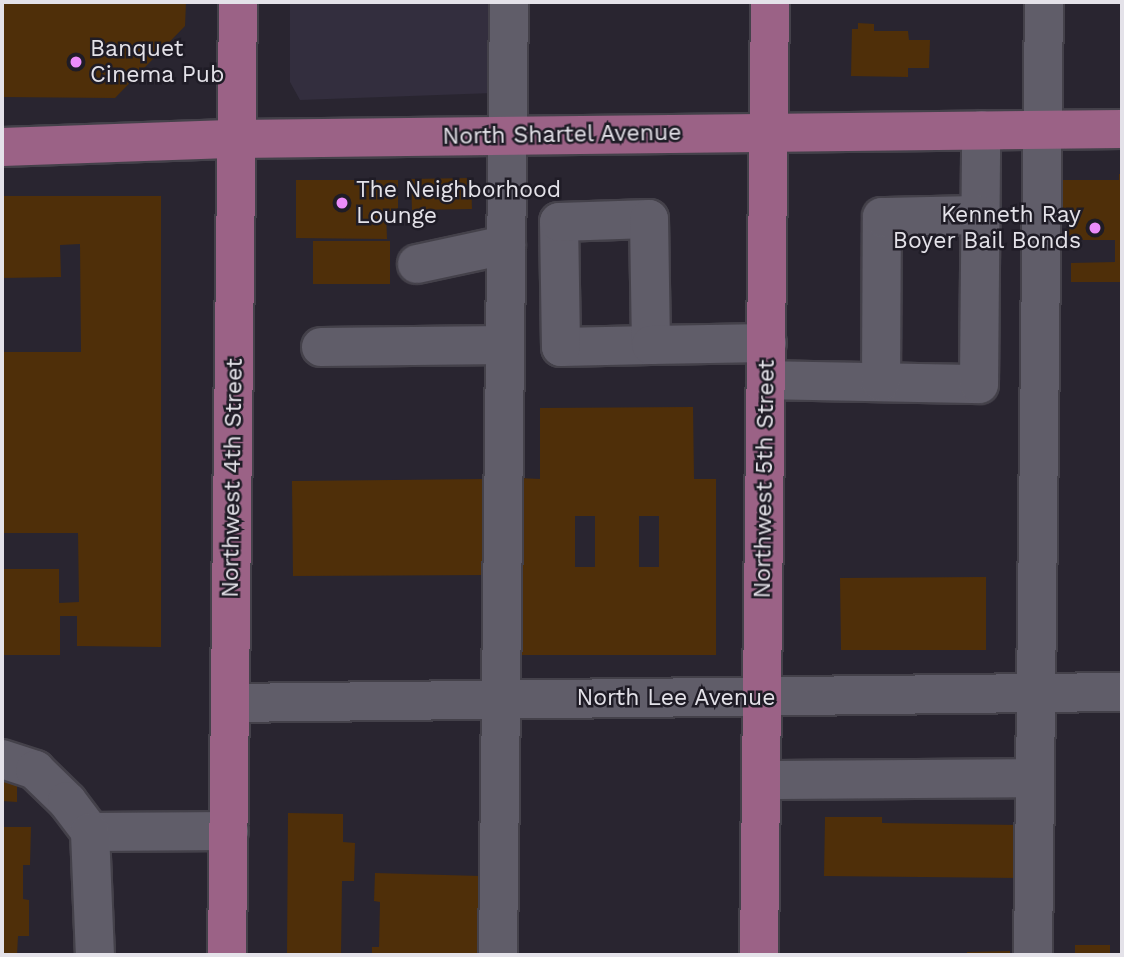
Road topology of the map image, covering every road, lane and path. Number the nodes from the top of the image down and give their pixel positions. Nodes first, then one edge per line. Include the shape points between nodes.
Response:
1 (238, 2) edge
2 (509, 2) edge
3 (770, 2) edge
4 (1044, 2) edge
5 (1122, 129) edge
6 (981, 130) junction
7 (1043, 130) junction
8 (769, 133) junction
9 (508, 136) junction
10 (236, 139) junction
11 (2, 147) edge
12 (980, 215) junction
13 (506, 245) junction
14 (417, 264) dead end
15 (505, 345) junction
16 (651, 345) dead end
17 (321, 347) dead end
18 (766, 361) junction
19 (881, 382) junction
20 (1122, 692) edge
21 (1036, 693) junction
22 (762, 698) junction
23 (501, 699) junction
24 (230, 703) junction
25 (2, 759) edge
26 (1035, 778) junction
27 (761, 780) junction
28 (229, 831) junction
29 (90, 832) junction
30 (95, 955) edge
31 (227, 955) edge
32 (498, 955) edge
33 (759, 955) edge
34 (1033, 955) edge

1 - 10 main road, Northwest 4th Street
2 - 9 street
3 - 8 main road, Northwest 5th Street
4 - 7 street
5 - 7 main road, North Shartel Avenue
6 - 7 main road, North Shartel Avenue
6 - 8 main road, North Shartel Avenue
6 - 12 street
7 - 21 street
8 - 9 main road, North Shartel Avenue
8 - 18 main road, Northwest 5th Street
9 - 10 main road, North Shartel Avenue
9 - 13 street
10 - 11 main road, North Shartel Avenue
10 - 24 main road, Northwest 4th Street
12 - 19 street via 882,217
12 - 19 street via 979,383
13 - 14 street
13 - 15 street
15 - 17 street
15 - 23 street
16 - 18 street
18 - 19 street
18 - 22 main road, Northwest 5th Street
20 - 21 street, North Lee Avenue
21 - 22 street, North Lee Avenue
21 - 26 street
22 - 23 street, North Lee Avenue
22 - 27 main road, Northwest 5th Street
23 - 24 street, North Lee Avenue
23 - 32 street
24 - 28 main road, Northwest 4th Street
25 - 29 street via 35,770
26 - 27 street
26 - 34 street
27 - 33 main road, Northwest 5th Street
28 - 29 street
28 - 31 main road, Northwest 4th Street
29 - 30 street

